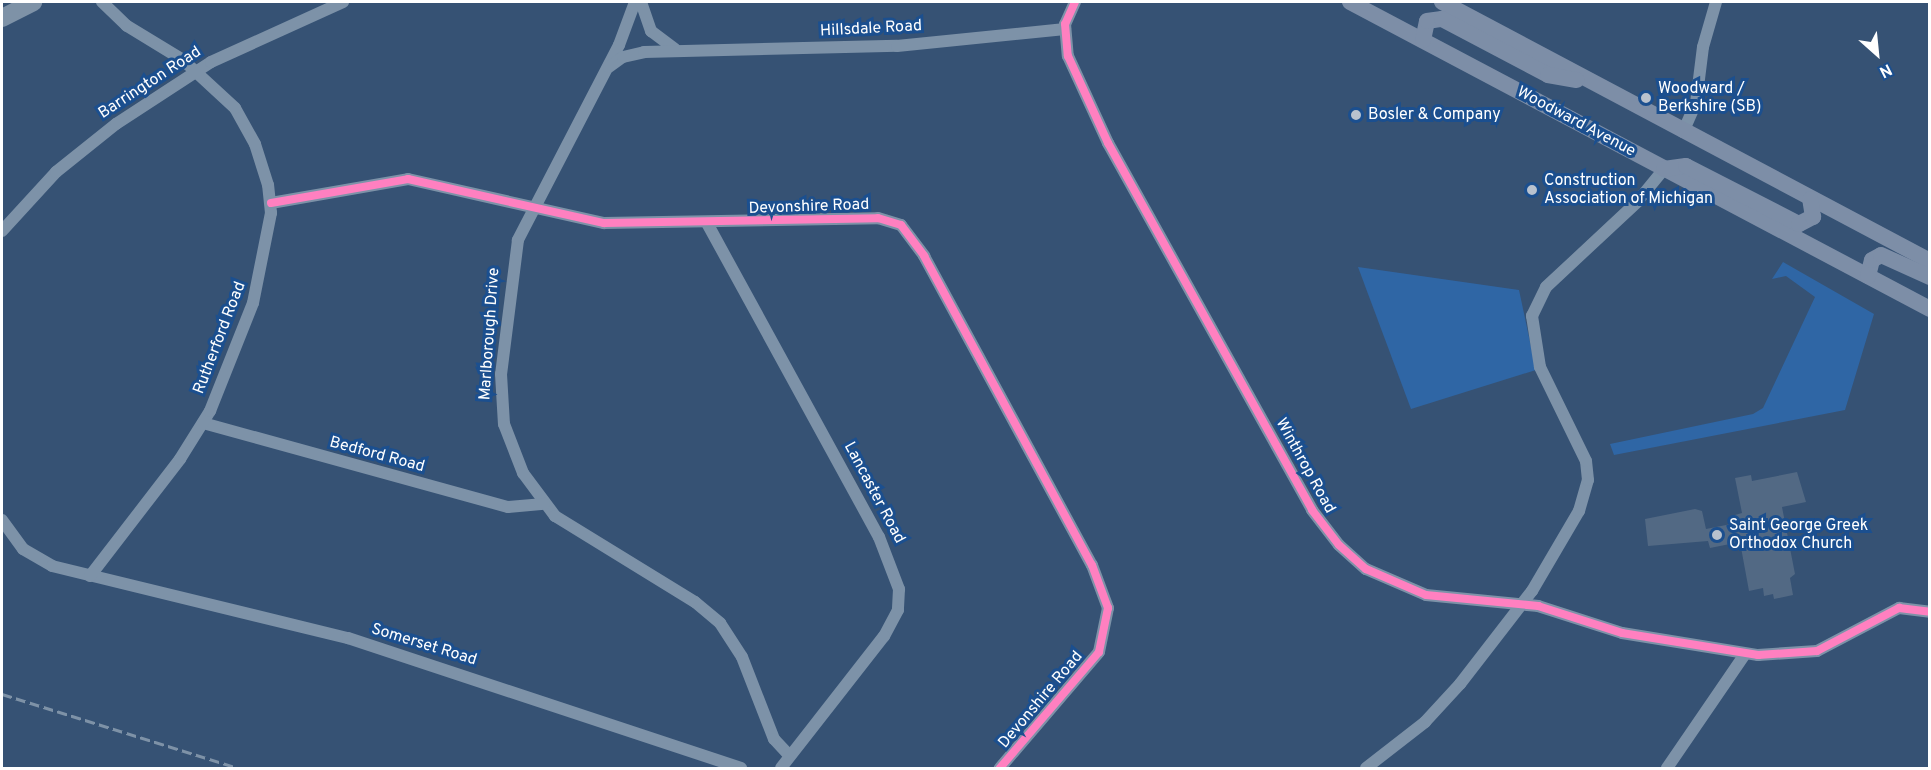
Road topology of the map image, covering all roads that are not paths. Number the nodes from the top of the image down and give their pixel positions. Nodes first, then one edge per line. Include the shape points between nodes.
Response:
1 (33, 2) edge
2 (102, 2) edge
3 (343, 2) edge
4 (635, 2) edge
5 (641, 2) edge
6 (1075, 2) edge
7 (1350, 2) edge
8 (1442, 2) edge
9 (1716, 2) edge
10 (11, 10) edge
11 (1065, 29) junction
12 (1424, 40) junction
13 (679, 51) junction
14 (605, 70) junction
15 (196, 71) junction
16 (1596, 84) junction
17 (1683, 132) junction
18 (1664, 169) junction
19 (1810, 199) junction
20 (271, 204) junction
21 (532, 208) junction
22 (707, 223) junction
23 (2, 231) edge
24 (1929, 261) edge
25 (1868, 276) junction
26 (1929, 277) edge
27 (1929, 309) edge
28 (203, 423) junction
29 (544, 504) junction
30 (2, 520) edge
31 (90, 576) junction
32 (1522, 605) junction
33 (1929, 612) edge
34 (1745, 654) junction
35 (789, 754) junction
36 (741, 768) edge
37 (781, 768) edge
38 (1000, 768) edge
39 (1366, 768) edge
40 (1667, 768) edge

1 - 10 highway
2 - 15 street, Rutherford Road via 121,22
3 - 15 street, Barrington Road
4 - 14 street, Marlborough Drive
5 - 13 street via 654,34
6 - 11 street
7 - 12 main road, Woodward Avenue
8 - 16 main road
9 - 17 street via 1705,36 1696,103
11 - 13 street, Hillsdale Road via 897,46
11 - 32 street, Winthrop Road via 1074,72 1108,143 1328,532 1366,569 1406,589
12 - 16 main road via 1427,21 1442,19 1548,75
12 - 18 main road, Woodward Avenue
13 - 14 street, Hillsdale Road via 627,55
14 - 21 street, Marlborough Drive
15 - 20 street, Rutherford Road via 235,108 249,130
15 - 23 street, Barrington Road via 81,150
16 - 17 main road
17 - 19 main road
18 - 19 main road via 1686,166 1799,225 1813,217
18 - 25 main road, Woodward Avenue
18 - 32 street via 1632,207 1555,278 1535,306 1531,328 1537,358 1584,453 1588,480 1571,527
19 - 24 main road
20 - 21 street, Devonshire Road via 408,179 447,184
20 - 28 street, Rutherford Road via 253,303
21 - 22 street, Devonshire Road via 604,223
21 - 29 street, Marlborough Drive via 511,268 501,399 515,456
22 - 35 street, Lancaster Road via 883,544 899,589 898,610 885,636
22 - 38 street, Devonshire Road via 878,219 901,225 924,256 1092,564 1108,608 1101,647
25 - 26 main road via 1872,260 1881,255
25 - 27 main road, Woodward Avenue
28 - 29 street, Bedford Road via 508,507
28 - 31 street, Rutherford Road
29 - 35 street, Marlborough Drive via 568,527 695,602 720,623 742,657 774,739
30 - 31 street, Somerset Road via 35,558
31 - 36 street, Somerset Road via 348,638
32 - 34 street, Winthrop Road via 1544,607 1622,633
32 - 39 street via 1443,703
33 - 34 street, Winthrop Road via 1911,607 1892,611 1831,645 1803,655
34 - 40 street
35 - 37 street, Lancaster Road

